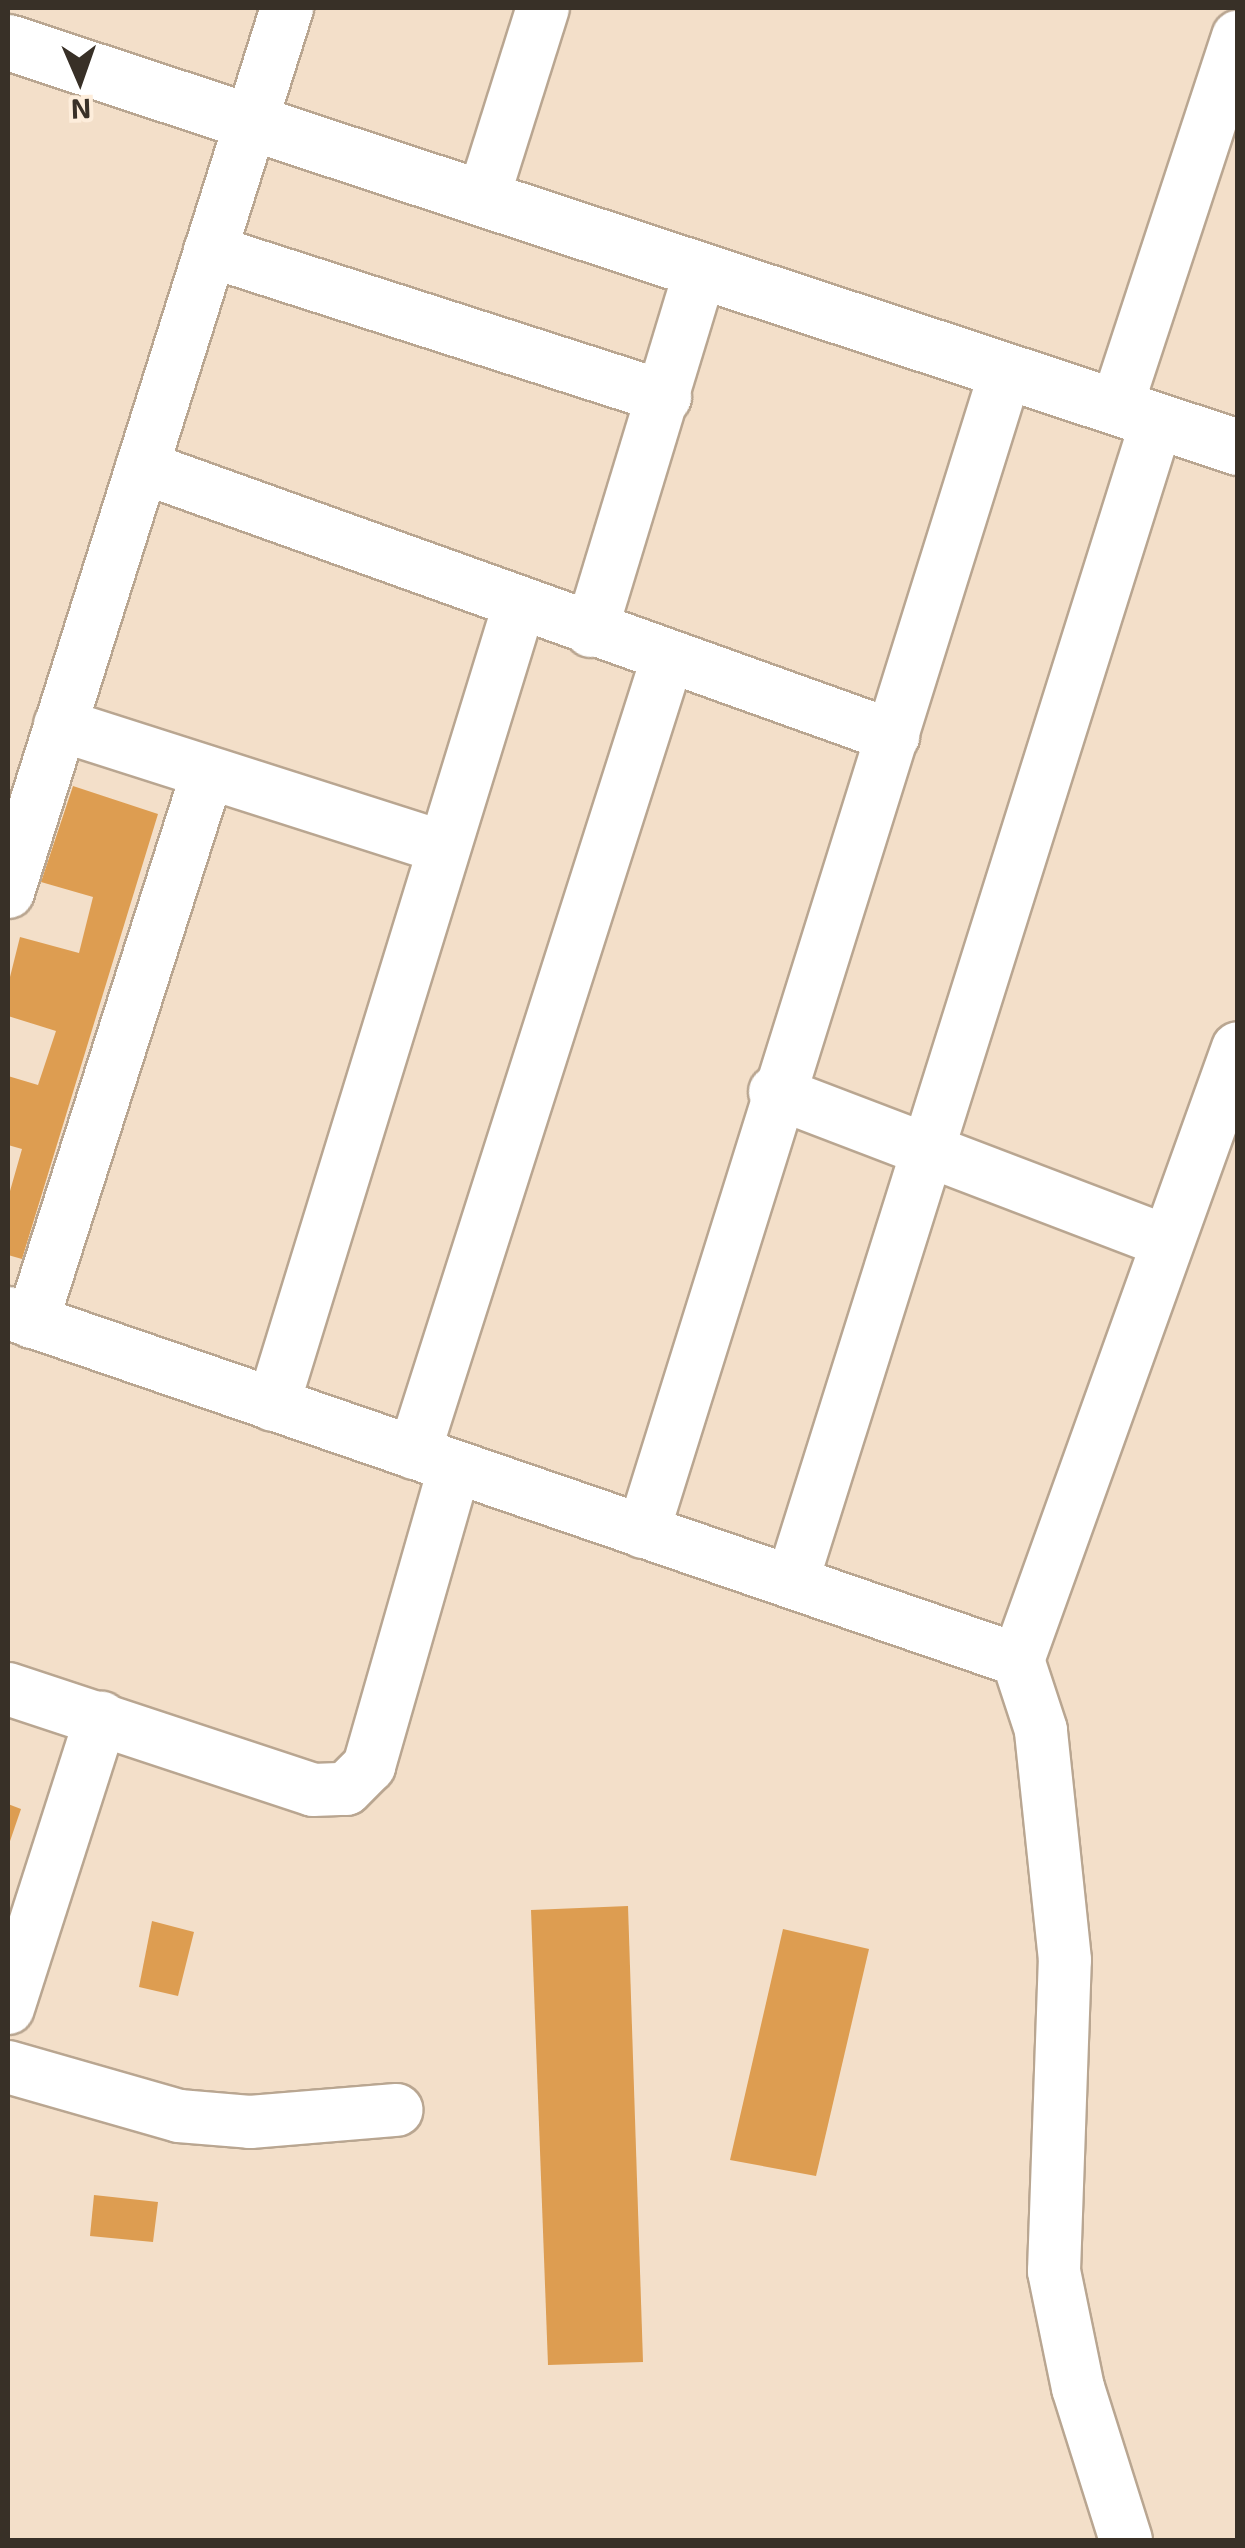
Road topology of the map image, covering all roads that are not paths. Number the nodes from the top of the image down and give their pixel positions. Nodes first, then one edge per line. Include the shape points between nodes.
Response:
1 (287, 8) edge
2 (543, 8) edge
3 (1238, 37) edge
4 (8, 42) edge
5 (251, 122) junction
6 (483, 198) junction
7 (210, 251) junction
8 (701, 270) junction
9 (1006, 371) junction
10 (665, 397) junction
11 (1136, 414) junction
12 (1238, 448) edge
13 (142, 467) junction
14 (518, 609) junction
15 (591, 631) junction
16 (667, 660) junction
17 (60, 725) junction
18 (893, 736) junction
19 (208, 772) junction
20 (440, 846) junction
21 (12, 865) edge
22 (1238, 1048) edge
23 (775, 1092) junction
24 (929, 1153) junction
25 (1168, 1242) junction
26 (20, 1318) edge
27 (273, 1404) junction
28 (435, 1460) junction
29 (643, 1532) junction
30 (792, 1582) junction
31 (1018, 1660) junction
32 (8, 1688) edge
33 (101, 1718) junction
34 (12, 1981) edge
35 (8, 2066) edge
36 (397, 2110) dead end
37 (1126, 2540) edge

1 - 5 street
2 - 6 street
3 - 11 street
4 - 5 street
5 - 6 street
5 - 7 street
6 - 8 street
7 - 10 street
7 - 13 street
8 - 9 street
8 - 10 street
9 - 11 street
9 - 18 street
10 - 15 street
11 - 12 street
11 - 24 street
13 - 14 street
13 - 17 street
14 - 15 street
14 - 20 street
15 - 16 street
16 - 18 street
16 - 28 street
17 - 19 street
17 - 21 street
18 - 23 street
19 - 20 street
19 - 26 street
20 - 27 street
22 - 25 street
23 - 24 street
23 - 29 street
24 - 25 street
24 - 30 street
25 - 31 street
26 - 27 street
27 - 28 street
28 - 29 street
28 - 33 street via 369,1766 346,1788 312,1790
29 - 30 street
30 - 31 street
31 - 37 street via 1041,1730 1065,1960 1054,2271 1078,2388
32 - 33 street
33 - 34 street
35 - 36 street via 179,2116 268,2121

